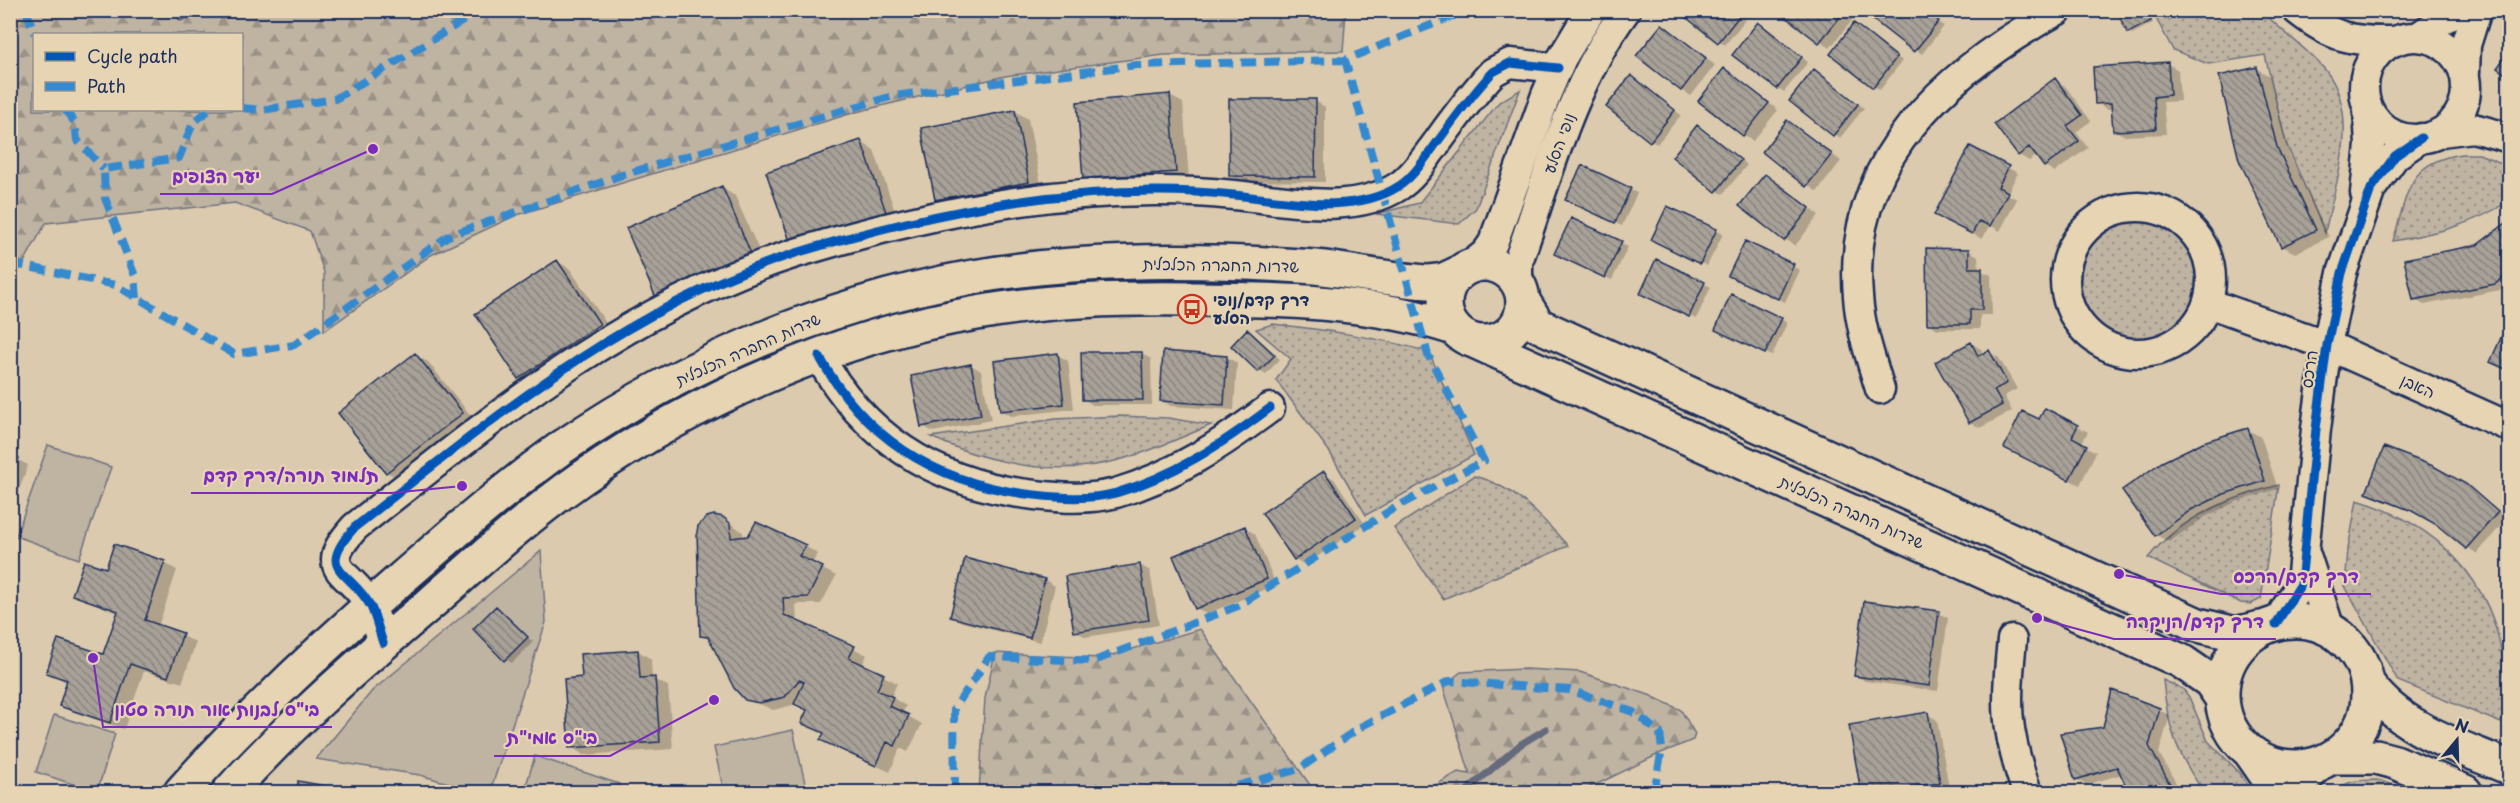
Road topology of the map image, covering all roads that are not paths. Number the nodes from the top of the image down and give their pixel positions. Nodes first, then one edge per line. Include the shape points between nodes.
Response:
1 (1591, 10) edge
2 (1626, 10) edge
3 (2058, 10) edge
4 (2457, 10) edge
5 (2477, 10) edge
6 (2301, 13) edge
7 (2407, 38) junction
8 (1558, 68) junction
9 (2465, 76) junction
10 (2366, 100) junction
11 (2510, 128) edge
12 (2431, 135) junction
13 (2510, 138) edge
14 (2362, 214) junction
15 (1464, 270) junction
16 (1521, 293) junction
17 (2208, 303) junction
18 (1464, 335) junction
19 (2327, 345) junction
20 (819, 356) junction
21 (1880, 389) dead end
22 (1270, 408) dead end
23 (2510, 428) edge
24 (2306, 554) junction
25 (370, 606) junction
26 (2268, 626) junction
27 (2330, 629) junction
28 (2012, 640) dead end
29 (383, 643) junction
30 (2368, 684) junction
31 (2221, 697) junction
32 (2239, 740) junction
33 (2330, 759) junction
34 (2510, 768) edge
35 (181, 792) edge
36 (230, 792) edge
37 (2027, 792) edge
38 (2275, 792) edge
39 (2299, 792) edge
40 (2465, 792) edge

1 - 8 street, נופי הסלע
2 - 16 street, נופי הסלע via 1588,72 1570,114 1518,262
3 - 21 street via 1987,54 1949,84 1894,146 1879,176 1866,207 1857,273 1863,329
4 - 7 street
5 - 9 street via 2466,45
6 - 7 street via 2344,39
6 - 10 street via 2351,63 2359,74
7 - 9 street via 2436,41 2456,56
7 - 10 street via 2385,46 2374,57 2366,73
8 - 15 street, נופי הסלע via 1493,243
8 - 25 street via 1510,63 1493,72 1418,168 1398,186 1367,199 1342,203 1205,192 1134,191 1046,198 969,209 873,231 793,254 714,285 642,319 574,360 355,527 338,546 335,558 339,569
9 - 11 street via 2485,110
9 - 12 street via 2463,107 2457,117
10 - 12 street via 2378,123 2393,134 2410,139
10 - 14 street, הרכס via 2369,161
12 - 13 street via 2473,128
12 - 14 street, הרכס via 2395,156 2371,189
14 - 19 street, הרכס via 2342,273
15 - 16 main road via 1482,264 1496,266 1514,278
15 - 18 main road via 1446,291 1445,309
15 - 25 main road, שדרות החברה הכלכלית via 1444,280 1428,282 1317,267 1116,262 979,275 878,298 799,324 729,354 599,424 520,479
16 - 18 main road via 1520,318 1513,330 1494,341
16 - 26 main road via 1538,325 2198,625 2236,634
17 - 17 street via 2211,271 2205,249 2182,222 2156,209 2131,208 2097,219 2078,238 2067,261 2066,291 2074,315 2095,339 2117,351 2142,354 2171,346 2192,331
17 - 19 street, האבן
18 - 20 main road, שדרות החברה הכלכלית via 1395,315 1313,304 1198,299 1075,301 964,315
18 - 31 main road, שדרות החברה הכלכלית via 2181,661 2210,681
19 - 23 street, האבן
19 - 24 street, הרכס
20 - 22 street via 853,409 878,432 957,478 1024,494 1079,499 1154,480 1189,464
20 - 29 main road, שדרות החברה הכלכלית via 699,410 583,478 543,507
24 - 26 street, הרכס via 2301,584
24 - 27 street, הרכס
25 - 29 street
25 - 35 main road, שדרות החברה הכלכלית via 264,703
26 - 27 main road via 2290,620
26 - 31 main road via 2239,645 2225,668
27 - 30 main road via 2343,637 2360,658
28 - 37 street via 2007,721
29 - 36 main road, שדרות החברה הכלכלית via 289,729
30 - 33 main road via 2368,706 2359,732
30 - 34 main road via 2398,718
31 - 32 main road via 2232,733
32 - 33 main road via 2252,754 2274,765 2293,767
32 - 38 street
33 - 39 street via 2306,780
33 - 40 main road via 2376,757

